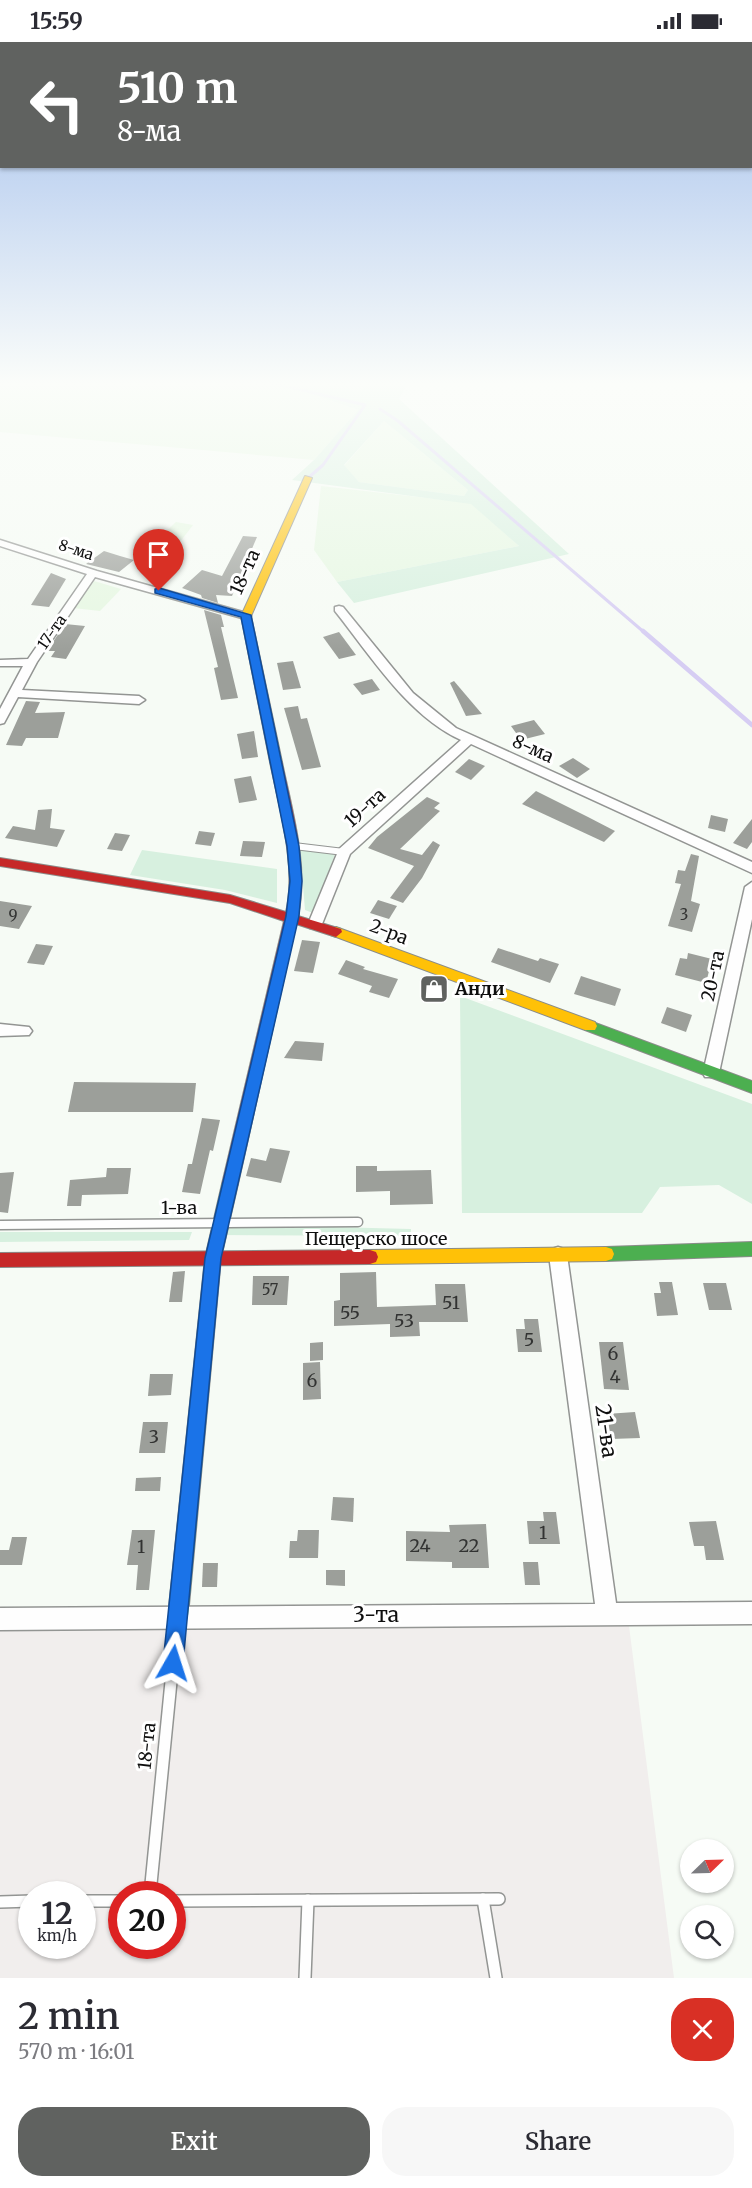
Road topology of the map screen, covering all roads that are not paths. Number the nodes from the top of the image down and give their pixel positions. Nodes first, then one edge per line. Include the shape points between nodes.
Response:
1 (308, 478) dead end
2 (0, 543) edge
3 (93, 573) junction
4 (339, 609) dead end
5 (246, 615) junction
6 (31, 662) junction
7 (0, 663) edge
8 (15, 693) junction
9 (139, 700) dead end
10 (0, 720) edge
11 (468, 740) junction
12 (293, 846) junction
13 (344, 852) junction
14 (0, 862) edge
15 (752, 868) edge
16 (752, 887) edge
17 (293, 916) junction
18 (315, 924) junction
19 (0, 1030) edge
20 (24, 1031) dead end
21 (711, 1073) junction
22 (752, 1087) edge
23 (358, 1222) dead end
24 (220, 1224) junction
25 (0, 1225) edge
26 (752, 1249) edge
27 (558, 1255) junction
28 (213, 1258) junction
29 (0, 1260) edge
30 (607, 1613) junction
31 (752, 1613) edge
32 (178, 1616) junction
33 (0, 1619) edge
34 (151, 1881) edge
35 (483, 1899) junction
36 (499, 1899) dead end
37 (308, 1900) junction
38 (18, 1901) edge
39 (186, 1901) edge
40 (0, 1902) edge
41 (305, 1978) edge
42 (496, 1978) edge

1 - 5 street, 18-та
2 - 3 street, 8-ма
3 - 5 street, 8-ма
3 - 6 street, 17-та
4 - 11 street, 8-ма via 410,695
5 - 12 street, 18-та
6 - 7 street
6 - 8 street, 17-та
8 - 9 street
8 - 10 street, 17-та
11 - 13 street, 19-та
11 - 15 street, 8-ма
12 - 13 lane
12 - 17 street, 18-та
13 - 18 street, 19-та
14 - 17 street, 2-ра via 230,899
16 - 21 street, 20-та
17 - 18 street, 2-ра
17 - 24 street, 18-та
18 - 21 street, 2-ра
19 - 20 street
21 - 22 street, 2-ра
23 - 24 lane, 1-ва
24 - 25 lane, 1-ва
24 - 28 street, 18-та
26 - 27 street, Пещерско шосе
27 - 28 street, Пещерско шосе
27 - 30 street, 21-ва
28 - 29 street, Пещерско шосе
28 - 32 street, 18-та
30 - 31 street, 3-та
30 - 32 street, 3-та
32 - 33 street, 3-та
32 - 34 lane, 18-та
35 - 36 lane
35 - 37 lane
35 - 42 lane
37 - 39 lane
37 - 41 lane
38 - 40 lane

